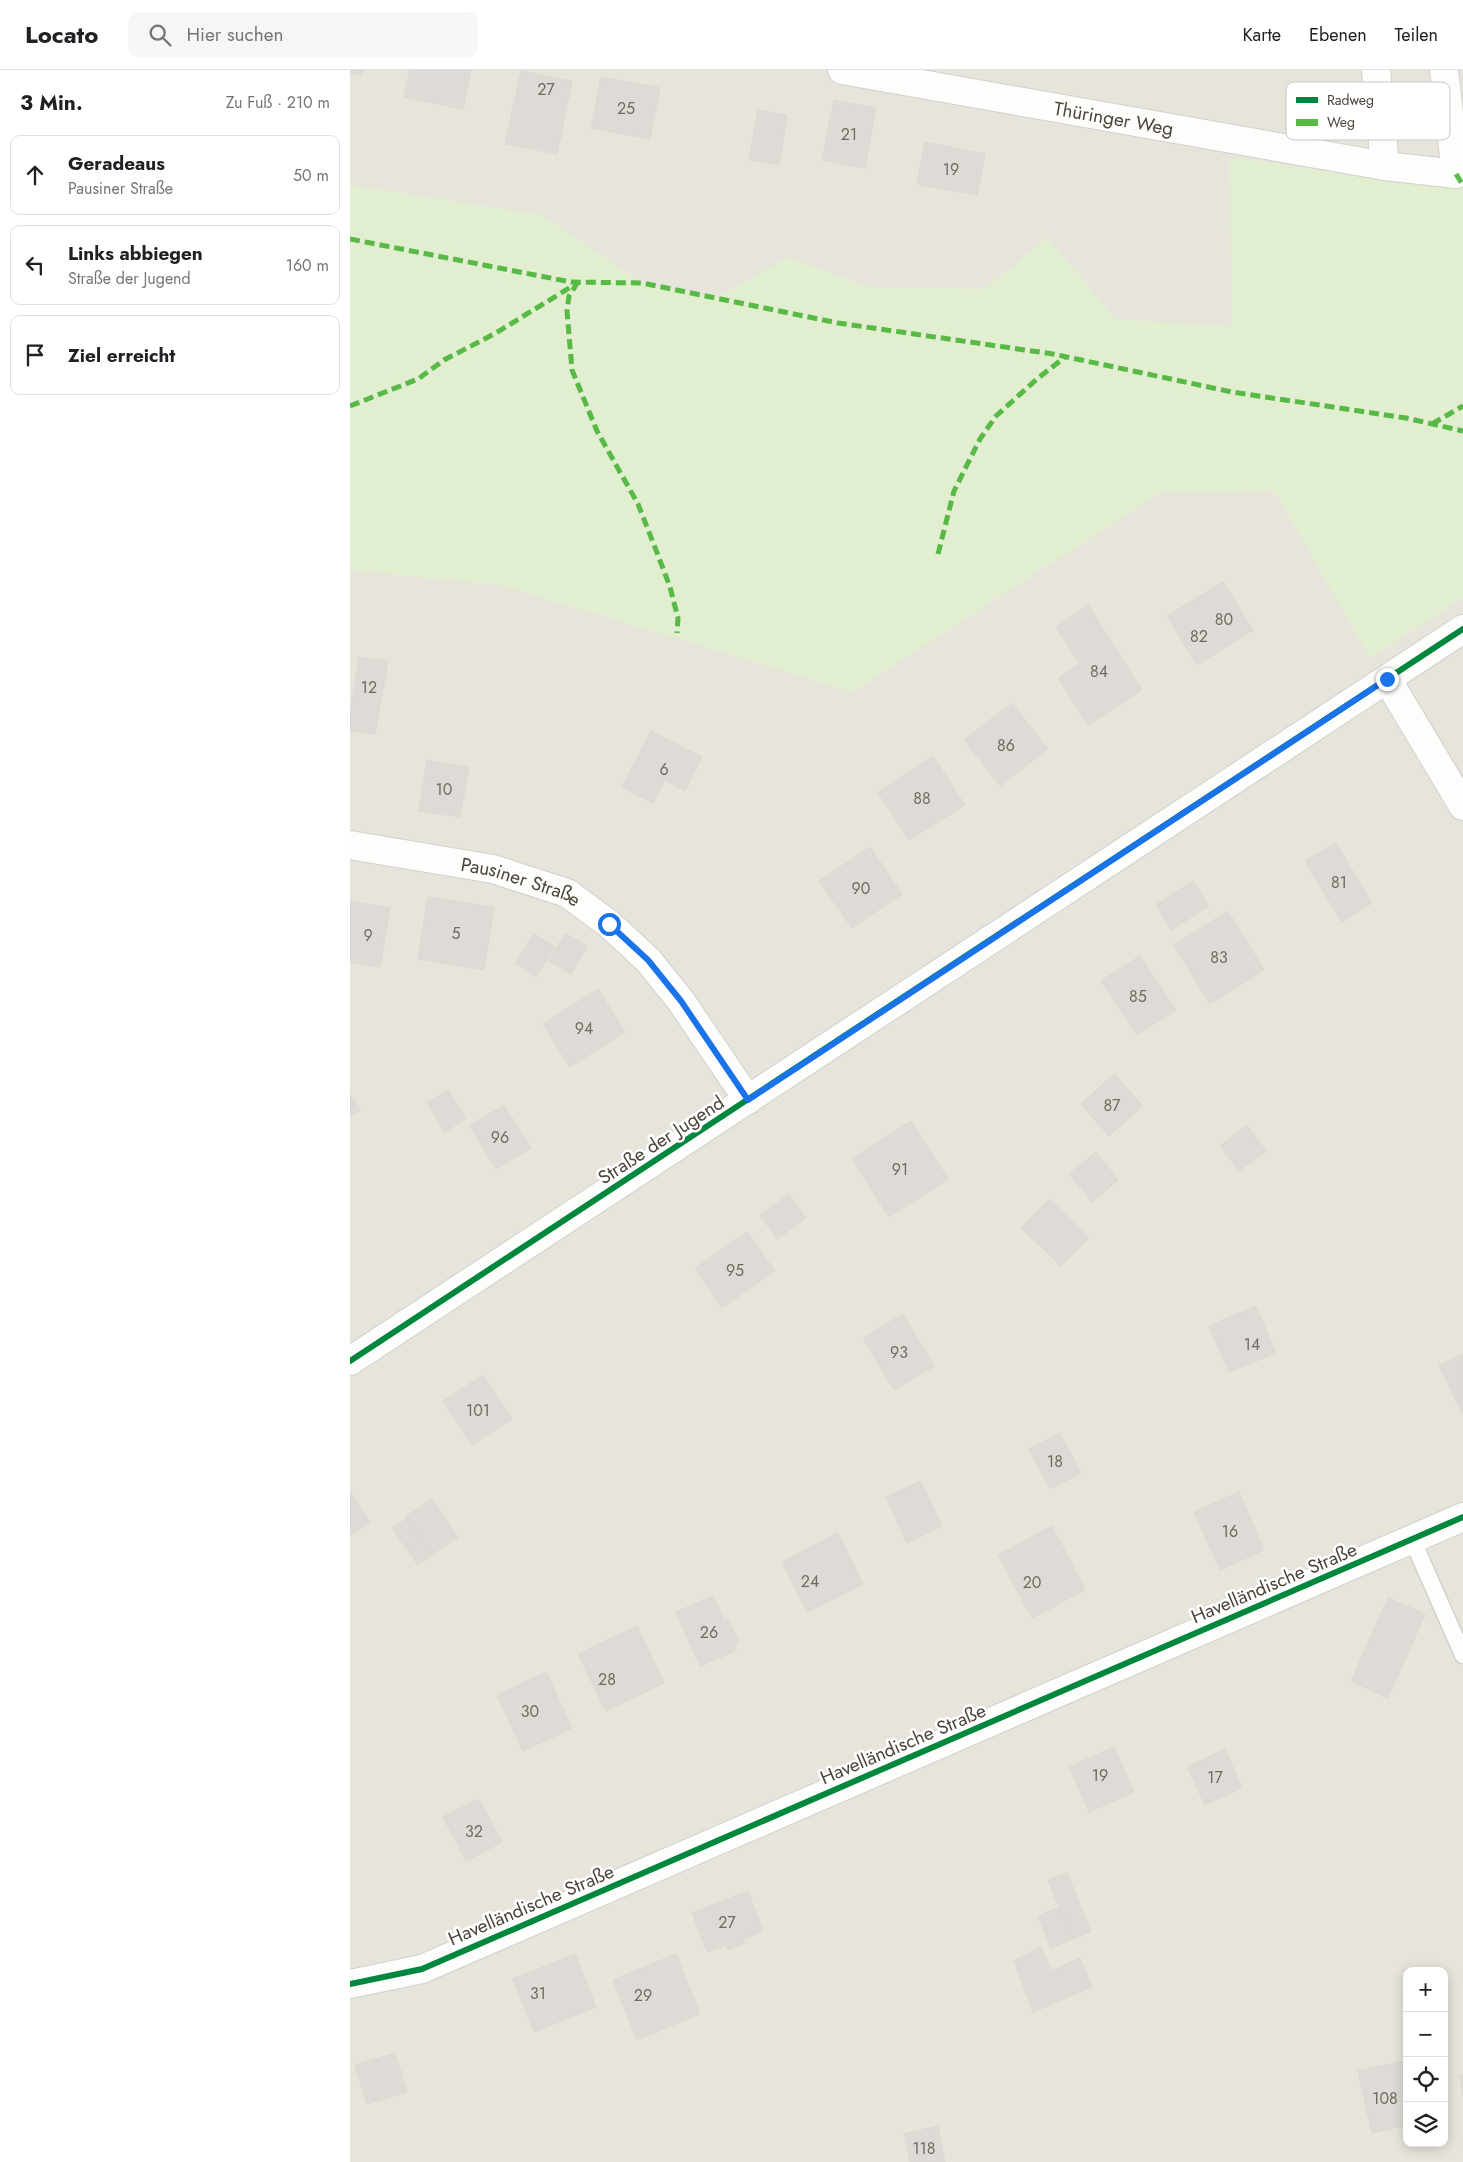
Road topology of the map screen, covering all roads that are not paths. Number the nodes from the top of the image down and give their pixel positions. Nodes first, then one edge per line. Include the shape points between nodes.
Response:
1 (842, 70) edge
2 (1450, 122) edge
3 (1383, 140) edge
4 (1385, 166) junction
5 (1463, 629) edge
6 (1387, 679) junction
7 (1463, 806) edge
8 (350, 845) edge
9 (748, 1100) junction
10 (350, 1361) edge
11 (1463, 1517) edge
12 (1412, 1539) junction
13 (1463, 1655) edge
14 (350, 1984) edge

1 - 4 street, Thüringer Weg
2 - 4 street, Thüringer Weg via 1456,174
3 - 4 street
5 - 6 street, Straße der Jugend
6 - 7 street
6 - 9 street, Straße der Jugend
8 - 9 street, Pausiner Straße via 493,869 567,893 609,924 648,960 681,1001
9 - 10 street, Straße der Jugend
11 - 12 street, Havelländische Straße
12 - 13 lane
12 - 14 street, Havelländische Straße via 422,1969

